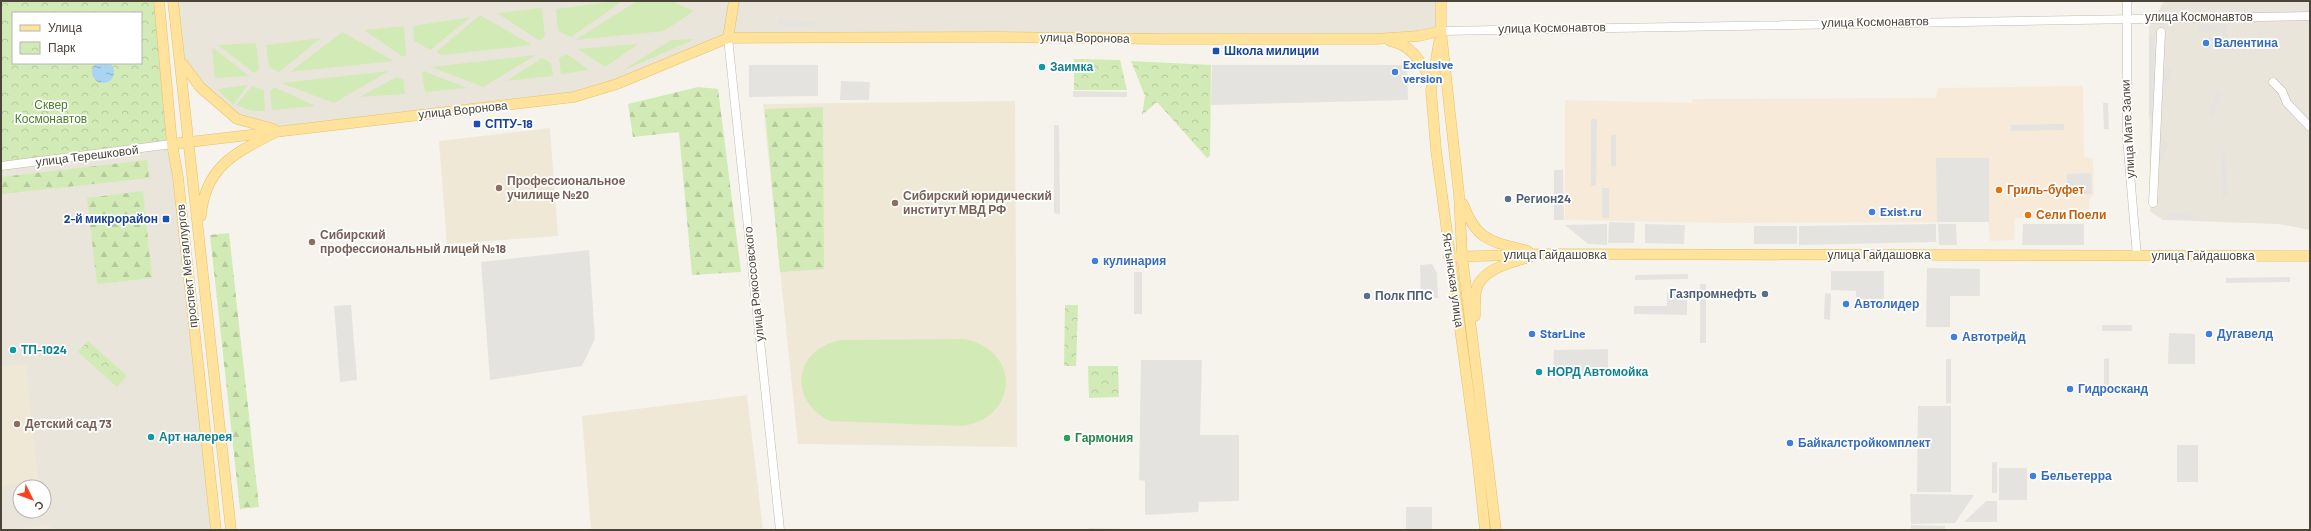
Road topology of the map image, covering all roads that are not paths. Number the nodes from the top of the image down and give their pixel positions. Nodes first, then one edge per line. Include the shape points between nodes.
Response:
1 (159, 1) edge
2 (173, 1) edge
3 (734, 1) edge
4 (1441, 1) edge
5 (2126, 1) edge
6 (2310, 16) edge
7 (2127, 18) junction
8 (1441, 30) junction
9 (2161, 32) dead end
10 (728, 38) junction
11 (1376, 39) junction
12 (181, 61) junction
13 (1432, 81) junction
14 (2273, 82) dead end
15 (2310, 127) edge
16 (280, 130) junction
17 (189, 142) junction
18 (172, 144) junction
19 (1, 166) edge
20 (1459, 194) junction
21 (2153, 203) dead end
22 (199, 235) junction
23 (1539, 254) junction
24 (1462, 255) junction
25 (2137, 256) junction
26 (2310, 256) edge
27 (1449, 257) junction
28 (1474, 345) junction
29 (216, 530) edge
30 (231, 530) edge
31 (780, 530) edge
32 (1485, 530) edge
33 (1496, 530) edge

1 - 18 main road, проспект Металлургов
2 - 12 main road, проспект Металлургов
3 - 10 main road
4 - 8 main road, Ястынская улица
5 - 7 street, улица Мате Залки
6 - 7 street, улица Космонавтов
7 - 8 street, улица Космонавтов
7 - 25 street, улица Мате Залки via 2127,138
8 - 11 main road, улица Воронова via 1419,36
8 - 13 main road, Ястынская улица
8 - 20 main road, Ястынская улица
9 - 21 street, улица Космонавтов
10 - 11 main road, улица Воронова
10 - 16 main road, улица Воронова via 617,84 574,97
10 - 31 street, улица Рокоссовского
11 - 13 main road via 1396,42 1409,49
12 - 16 main road via 187,73 200,87 236,119
12 - 17 main road, проспект Металлургов
13 - 27 main road, Ястынская улица via 1436,150
14 - 15 street via 2282,91 2287,103
16 - 17 main road, улица Воронова
16 - 22 main road via 251,145 220,166 205,192
17 - 18 main road, улица Воронова
17 - 22 main road, проспект Металлургов
18 - 19 street, улица Терешковой
18 - 29 main road, проспект Металлургов via 178,177
20 - 23 main road via 1468,218 1482,236
20 - 24 main road, Ястынская улица
22 - 30 main road, проспект Металлургов
23 - 24 main road, улица Гайдашовка
23 - 25 main road, улица Гайдашовка
23 - 28 main road via 1484,276 1476,289
24 - 27 main road, улица Гайдашовка
24 - 28 main road, Ястынская улица
25 - 26 main road, улица Гайдашовка
27 - 32 main road, Ястынская улица
28 - 33 main road, Ястынская улица

